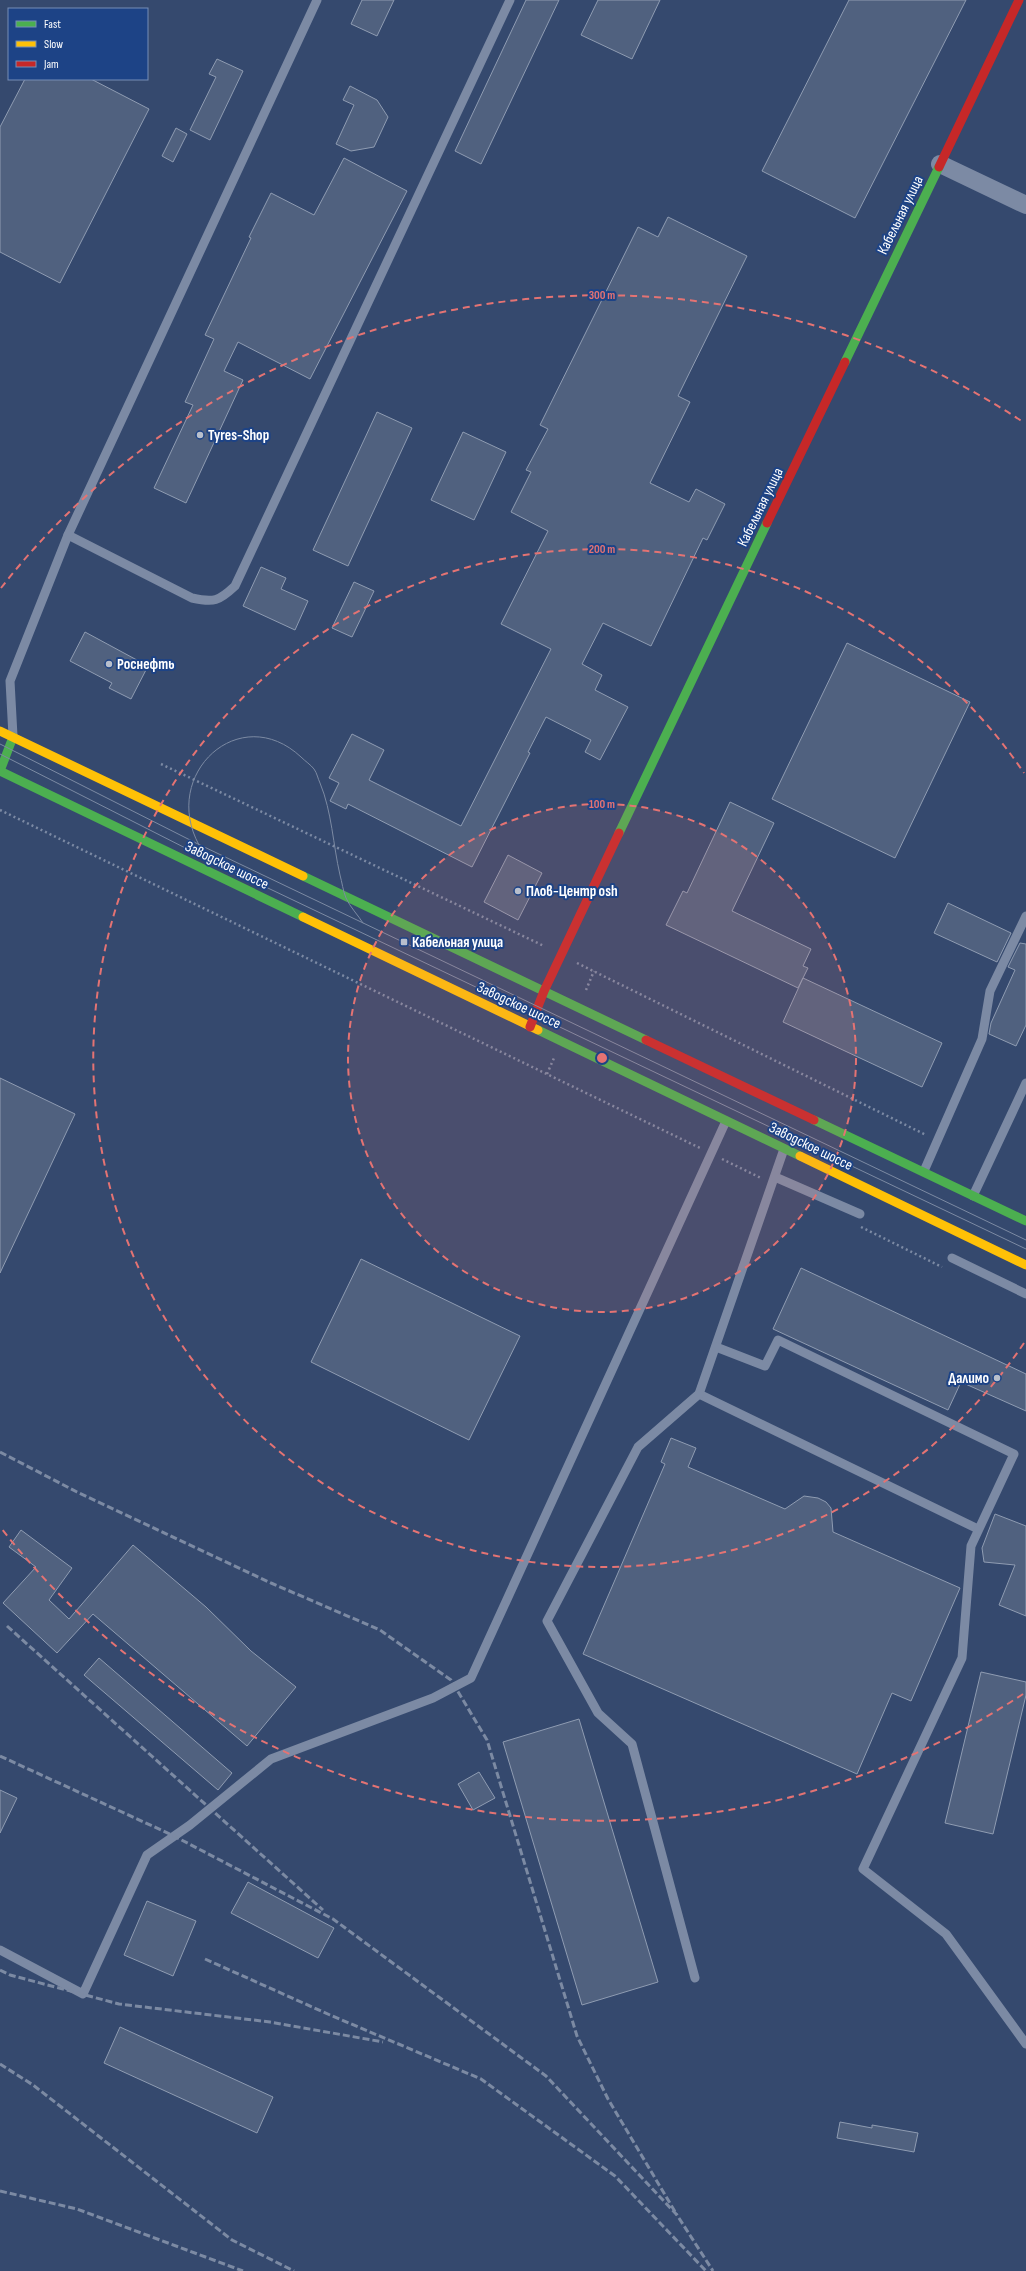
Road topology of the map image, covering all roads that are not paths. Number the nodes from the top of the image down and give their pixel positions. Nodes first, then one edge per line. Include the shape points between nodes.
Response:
1 (317, 0) edge
2 (510, 0) edge
3 (1019, 0) edge
4 (940, 164) junction
5 (1026, 205) edge
6 (68, 535) junction
7 (0, 731) edge
8 (13, 737) junction
9 (0, 771) edge
10 (1026, 916) edge
11 (544, 992) junction
12 (530, 1027) junction
13 (1026, 1083) edge
14 (726, 1121) junction
15 (784, 1149) junction
16 (924, 1171) junction
17 (774, 1180) junction
18 (973, 1196) junction
19 (860, 1214) dead end
20 (1026, 1221) edge
21 (952, 1258) dead end
22 (1026, 1265) edge
23 (1026, 1294) edge
24 (716, 1347) junction
25 (700, 1394) junction
26 (978, 1529) junction
27 (0, 1950) edge
28 (695, 1978) dead end
29 (1026, 2044) edge

1 - 6 lane
2 - 6 lane via 235,586 220,600 204,601 192,598
3 - 4 main road, Кабельная улица
4 - 5 street
4 - 11 main road, Кабельная улица
6 - 8 lane via 10,681
7 - 8 main road, Заводское шоссе
8 - 9 main road
8 - 11 main road, Заводское шоссе
9 - 12 main road, Заводское шоссе
10 - 16 lane via 990,991 982,1039
11 - 12 main road, Кабельная улица
11 - 16 main road, Заводское шоссе
12 - 14 main road, Заводское шоссе via 562,1040
13 - 18 lane
14 - 15 main road, Заводское шоссе
14 - 27 lane via 471,1678 433,1698 271,1759 190,1825 147,1855 83,1994
15 - 17 lane
15 - 22 main road, Заводское шоссе
16 - 18 main road, Заводское шоссе
17 - 19 lane
17 - 24 lane
18 - 20 main road, Заводское шоссе
21 - 23 lane
24 - 25 lane
24 - 26 lane via 765,1366 778,1340 1014,1454
25 - 26 lane
25 - 28 lane via 638,1447 546,1621 598,1714 632,1744
26 - 29 lane via 971,1546 962,1658 863,1869 946,1934

